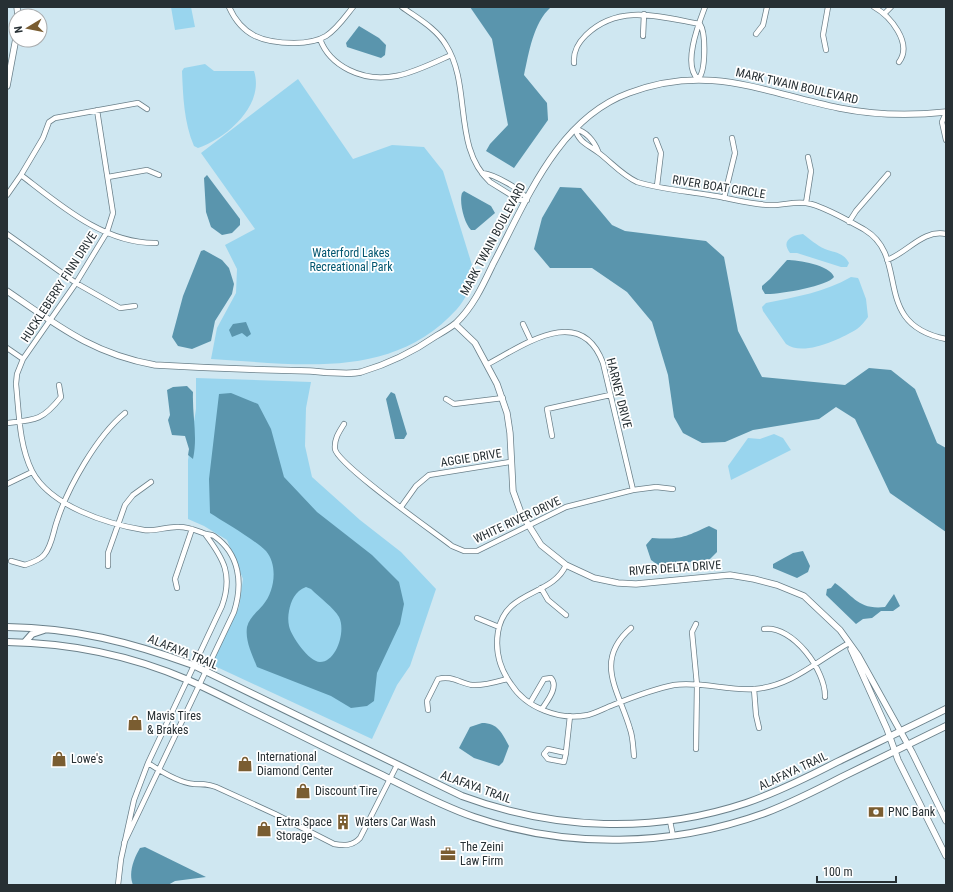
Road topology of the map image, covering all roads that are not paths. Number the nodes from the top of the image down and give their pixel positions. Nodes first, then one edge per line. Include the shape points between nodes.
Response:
1 (229, 7) edge
2 (353, 7) edge
3 (402, 7) edge
4 (705, 7) edge
5 (767, 7) edge
6 (828, 7) edge
7 (874, 7) edge
8 (891, 7) edge
9 (644, 14) junction
10 (884, 14) junction
11 (700, 24) junction
12 (756, 34) dead end
13 (643, 36) dead end
14 (320, 39) junction
15 (14, 48) edge
16 (826, 50) dead end
17 (451, 55) junction
18 (899, 62) dead end
19 (574, 63) dead end
20 (698, 79) junction
21 (7, 86) edge
22 (147, 109) dead end
23 (97, 110) junction
24 (946, 113) edge
25 (574, 129) junction
26 (732, 138) dead end
27 (656, 140) dead end
28 (946, 140) edge
29 (598, 151) junction
30 (808, 157) dead end
31 (482, 173) junction
32 (888, 174) dead end
33 (21, 175) junction
34 (159, 175) dead end
35 (108, 177) junction
36 (657, 186) junction
37 (7, 195) edge
38 (724, 198) junction
39 (527, 200) junction
40 (806, 203) junction
41 (849, 222) junction
42 (107, 232) junction
43 (7, 234) edge
44 (946, 234) edge
45 (156, 243) dead end
46 (886, 260) junction
47 (76, 283) junction
48 (7, 291) edge
49 (135, 306) dead end
50 (50, 321) junction
51 (456, 324) junction
52 (523, 324) dead end
53 (946, 339) edge
54 (531, 341) junction
55 (7, 348) edge
56 (23, 359) junction
57 (488, 364) junction
58 (59, 385) dead end
59 (610, 395) junction
60 (446, 398) dead end
61 (502, 398) junction
62 (124, 413) dead end
63 (20, 422) junction
64 (7, 423) edge
65 (344, 424) dead end
66 (552, 436) dead end
67 (510, 462) junction
68 (32, 472) junction
69 (151, 482) dead end
70 (7, 484) edge
71 (673, 489) dead end
72 (633, 490) junction
73 (64, 504) junction
74 (401, 507) junction
75 (118, 525) junction
76 (528, 526) junction
77 (192, 529) junction
78 (205, 534) junction
79 (11, 561) dead end
80 (566, 565) junction
81 (108, 566) dead end
82 (177, 588) dead end
83 (541, 588) junction
84 (566, 615) dead end
85 (477, 618) dead end
86 (696, 624) dead end
87 (7, 627) edge
88 (499, 627) junction
89 (631, 628) dead end
90 (45, 629) junction
91 (764, 629) dead end
92 (7, 642) edge
93 (25, 642) junction
94 (849, 643) junction
95 (194, 665) junction
96 (816, 665) junction
97 (206, 672) junction
98 (507, 679) junction
99 (188, 680) junction
100 (697, 685) junction
101 (200, 686) junction
102 (754, 689) junction
103 (825, 697) dead end
104 (620, 702) junction
105 (530, 703) junction
106 (542, 709) junction
107 (946, 709) edge
108 (428, 710) dead end
109 (570, 716) junction
110 (946, 726) edge
111 (759, 728) dead end
112 (900, 731) junction
113 (890, 736) junction
114 (908, 745) junction
115 (696, 749) dead end
116 (895, 751) junction
117 (566, 753) junction
118 (634, 756) dead end
119 (148, 763) junction
120 (397, 765) junction
121 (158, 770) junction
122 (390, 779) junction
123 (670, 821) junction
124 (946, 821) edge
125 (673, 836) junction
126 (124, 844) junction
127 (946, 856) edge
128 (118, 885) edge

1 - 14 street via 242,27 265,40 301,43
2 - 14 street via 336,28
3 - 17 street via 435,32 446,44
4 - 11 street
5 - 12 street via 763,25
6 - 16 street via 822,35
7 - 10 street
8 - 10 street
9 - 11 street
9 - 13 street
9 - 19 street via 616,17 594,29 576,47
10 - 18 street via 902,42 903,55
11 - 20 street via 703,34 704,70
11 - 20 street via 694,33 692,49 693,71
14 - 17 street via 325,51 340,65 357,74 377,78 411,73
15 - 21 street
17 - 31 street via 470,149
20 - 24 street, MARK TWAIN BOULEVARD via 734,82 862,112 908,115
20 - 25 street, MARK TWAIN BOULEVARD via 663,83 626,94 603,106
22 - 23 street via 138,102
23 - 33 street via 55,118 49,122 43,138
23 - 35 street, HUCKLEBERRY FINN DRIVE
24 - 28 street via 942,122
25 - 29 street, RIVER BOAT CIRCLE via 584,133
25 - 29 street, RIVER BOAT CIRCLE via 580,140
25 - 39 street, MARK TWAIN BOULEVARD via 541,172
26 - 38 street via 735,152
27 - 36 street via 661,153
29 - 36 street, RIVER BOAT CIRCLE via 627,177
30 - 40 street via 811,171
31 - 39 street via 492,175 522,193
31 - 39 street via 490,182 518,200
32 - 41 street
33 - 37 street
33 - 42 street via 87,223
34 - 35 street via 147,170
35 - 42 street, HUCKLEBERRY FINN DRIVE via 113,213
36 - 38 street, RIVER BOAT CIRCLE
38 - 40 street, RIVER BOAT CIRCLE via 768,205
39 - 51 street, MARK TWAIN BOULEVARD via 475,299
40 - 41 street, RIVER BOAT CIRCLE
41 - 46 street, RIVER BOAT CIRCLE via 865,230 875,239
42 - 45 street via 141,243
42 - 47 street, HUCKLEBERRY FINN DRIVE
43 - 47 street
44 - 46 street via 931,234
46 - 53 street, RIVER BOAT CIRCLE via 905,318 922,332
47 - 49 street via 120,308
47 - 50 street, HUCKLEBERRY FINN DRIVE
48 - 50 street, MARK TWAIN BOULEVARD
50 - 51 street, MARK TWAIN BOULEVARD via 76,338 104,351 155,365 358,373 412,352
50 - 56 street, HUCKLEBERRY FINN DRIVE
51 - 57 street, RIVER DELTA DRIVE via 475,343
52 - 54 street
54 - 57 street, HARNEY DRIVE
54 - 59 street, HARNEY DRIVE via 559,332 582,336 592,344 600,356
55 - 56 street
56 - 63 street, HUCKLEBERRY FINN DRIVE via 17,374
57 - 61 street, RIVER DELTA DRIVE
58 - 63 street via 61,397 50,411 41,418
59 - 66 street via 546,409
59 - 72 street, HARNEY DRIVE
60 - 61 street via 454,404
61 - 67 street, RIVER DELTA DRIVE via 510,433
62 - 73 street via 95,446
63 - 64 street
63 - 68 street, HUCKLEBERRY FINN DRIVE via 25,452
65 - 74 street, WHITE RIVER DRIVE via 336,438 335,449 339,457
67 - 74 street, AGGIE DRIVE via 429,475 416,486
67 - 76 street, RIVER DELTA DRIVE via 513,491
68 - 70 street
68 - 73 street, HUCKLEBERRY FINN DRIVE via 49,493
69 - 75 street via 133,495
71 - 72 street, WHITE RIVER DRIVE via 656,487
72 - 76 street, WHITE RIVER DRIVE via 566,507
73 - 75 street, HUCKLEBERRY FINN DRIVE
73 - 79 street via 44,556 26,565
74 - 76 street, WHITE RIVER DRIVE via 452,546 464,552 476,551
75 - 77 street, HUCKLEBERRY FINN DRIVE via 146,530 163,527
75 - 81 street via 108,553
76 - 80 street, RIVER DELTA DRIVE via 541,545
77 - 78 street, HUCKLEBERRY FINN DRIVE
77 - 82 street via 175,579
78 - 95 street, HUCKLEBERRY FINN DRIVE via 221,556 227,572 227,593
78 - 97 street, HUCKLEBERRY FINN DRIVE via 213,535 228,549 240,580 239,597 234,612
80 - 83 street via 554,581
80 - 94 street, RIVER DELTA DRIVE via 594,578 618,583 636,584 730,575 777,585 804,596 829,618
83 - 84 street via 548,600
83 - 88 street via 519,599 505,614
85 - 88 street
86 - 100 street via 692,632
87 - 90 main road, ALAFAYA TRAIL
88 - 98 street via 497,652
89 - 104 street via 623,635 613,654 610,669
90 - 93 main road via 32,634
90 - 95 main road, ALAFAYA TRAIL via 122,641
91 - 96 street via 774,629 789,637
92 - 93 main road, ALAFAYA TRAIL
93 - 99 main road, ALAFAYA TRAIL via 68,646 109,654
94 - 96 street
94 - 112 street, RIVER DELTA DRIVE
94 - 113 street, RIVER DELTA DRIVE
95 - 97 main road, ALAFAYA TRAIL
95 - 99 street, HUCKLEBERRY FINN DRIVE
96 - 102 street via 788,680
96 - 103 street via 826,686
97 - 101 street, HUCKLEBERRY FINN DRIVE
97 - 120 main road, ALAFAYA TRAIL
98 - 105 street
98 - 108 street via 474,685 445,677 438,679 427,701
99 - 101 main road, ALAFAYA TRAIL
99 - 119 street, HUCKLEBERRY FINN DRIVE
100 - 102 street
100 - 104 street via 675,685
100 - 115 street
101 - 121 street, HUCKLEBERRY FINN DRIVE
101 - 122 main road, ALAFAYA TRAIL
102 - 111 street
104 - 109 street via 588,715
104 - 118 street via 631,730
105 - 106 street
105 - 106 street via 544,679 551,678 554,687
106 - 109 street
107 - 112 main road, ALAFAYA TRAIL
109 - 117 street
110 - 114 main road, ALAFAYA TRAIL
112 - 113 main road, ALAFAYA TRAIL
112 - 114 street, RIVER DELTA DRIVE
113 - 116 street, RIVER DELTA DRIVE
113 - 123 main road, ALAFAYA TRAIL via 764,796 727,809
114 - 116 main road, ALAFAYA TRAIL
114 - 124 street, RIVER DELTA DRIVE
116 - 125 main road, ALAFAYA TRAIL via 768,812 711,829
116 - 127 street, RIVER DELTA DRIVE
117 - 117 street via 564,762 548,759 544,754 548,749
119 - 121 street
119 - 126 street, HUCKLEBERRY FINN DRIVE via 134,800
120 - 122 street
120 - 123 main road, ALAFAYA TRAIL via 462,796 530,816 565,822 605,824
121 - 122 street via 187,782 216,786 342,846 357,842 360,838
121 - 126 street, HUCKLEBERRY FINN DRIVE
122 - 125 main road, ALAFAYA TRAIL via 456,810 528,832 600,840
123 - 125 street
126 - 128 street, HUCKLEBERRY FINN DRIVE

